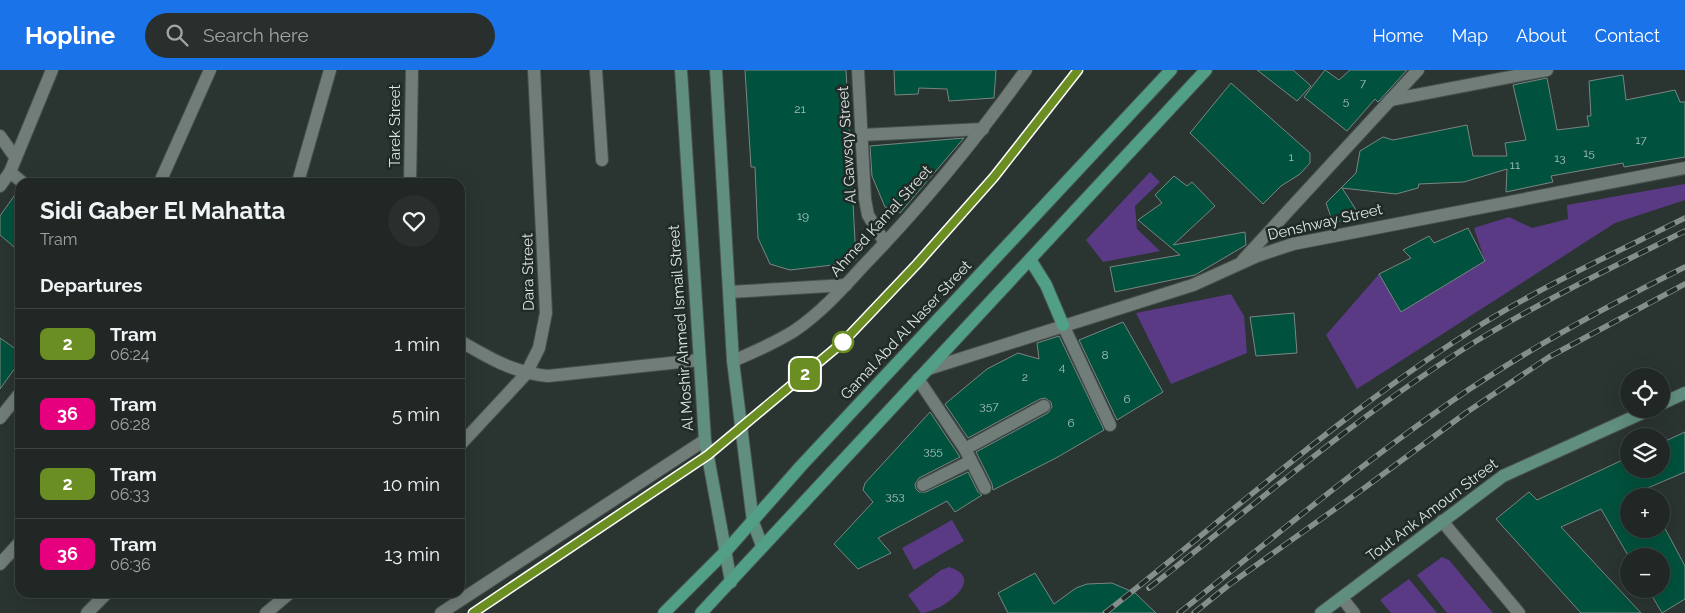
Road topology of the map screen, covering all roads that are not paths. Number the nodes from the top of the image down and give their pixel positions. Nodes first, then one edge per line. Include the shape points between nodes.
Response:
1 (52, 70) edge
2 (210, 70) edge
3 (330, 70) edge
4 (412, 70) edge
5 (534, 70) edge
6 (596, 70) edge
7 (680, 70) edge
8 (716, 70) edge
9 (858, 70) edge
10 (1026, 70) edge
11 (1172, 70) edge
12 (1206, 70) edge
13 (1418, 70) edge
14 (1547, 70) edge
15 (1390, 100) junction
16 (983, 129) junction
17 (862, 135) junction
18 (0, 136) edge
19 (15, 157) junction
20 (602, 160) dead end
21 (1685, 168) edge
22 (10, 172) junction
23 (17, 178) edge
24 (162, 178) edge
25 (299, 178) edge
26 (410, 178) edge
27 (0, 186) edge
28 (885, 243) junction
29 (1031, 261) junction
30 (1240, 264) junction
31 (846, 285) junction
32 (729, 292) junction
33 (1063, 326) junction
34 (465, 344) edge
35 (699, 360) junction
36 (733, 360) junction
37 (928, 369) junction
38 (526, 374) junction
39 (918, 379) junction
40 (1685, 394) edge
41 (15, 398) edge
42 (1670, 400) edge
43 (1044, 406) dead end
44 (0, 418) edge
45 (1631, 418) edge
46 (1110, 425) dead end
47 (465, 440) edge
48 (706, 440) junction
49 (965, 449) junction
50 (971, 461) junction
51 (924, 486) dead end
52 (984, 488) dead end
53 (1442, 521) junction
54 (753, 522) junction
55 (762, 546) junction
56 (15, 548) edge
57 (726, 551) junction
58 (0, 564) edge
59 (731, 582) junction
60 (465, 597) edge
61 (102, 598) edge
62 (284, 598) edge
63 (464, 598) edge
64 (1342, 598) junction
65 (87, 613) edge
66 (266, 613) edge
67 (441, 613) edge
68 (664, 613) edge
69 (702, 613) edge
70 (1321, 613) edge
71 (1354, 613) edge
72 (1520, 613) edge

1 - 19 street
2 - 24 street
3 - 25 street
4 - 26 street, Tarek Street
5 - 38 street, Dara Street via 546,313 538,348
6 - 20 street
7 - 35 main road, Al Moshir Ahmed Ismail Street
8 - 32 main road
9 - 17 street, Al Gawsqy Street
10 - 16 street, Ahmed Kamal Street
11 - 54 main road, Gamal Abd Al Naser Street via 801,466
12 - 29 main road
13 - 15 street
14 - 15 street
15 - 30 street
16 - 17 street
16 - 28 street, Ahmed Kamal Street
17 - 28 street, Al Gawsqy Street via 868,215
18 - 19 street
19 - 22 street
21 - 30 street, Denshway Street via 1312,239 1275,249
22 - 23 street
22 - 27 street
28 - 31 street, Ahmed Kamal Street
29 - 33 main road via 1046,285
29 - 37 main road
30 - 33 street, Denshway Street via 1193,285
31 - 32 street
31 - 36 street, Ahmed Kamal Street via 795,330 765,348
32 - 36 main road
33 - 37 street, Denshway Street
33 - 46 street
34 - 38 street via 503,366
35 - 38 street via 548,376
35 - 48 main road, Al Moshir Ahmed Ismail Street
36 - 54 main road
37 - 39 main road
38 - 47 street, Dara Street
39 - 49 street
39 - 55 main road
40 - 42 main road
41 - 44 street
43 - 49 street
45 - 53 main road, Tout Ank Amoun Street via 1503,476
48 - 57 main road, Al Moshir Ahmed Ismail Street
48 - 60 street
49 - 50 street
50 - 51 street
50 - 52 street
53 - 64 main road, Tout Ank Amoun Street
53 - 72 street
54 - 55 main road
54 - 57 main road, Gamal Abd Al Naser Street
55 - 59 main road
56 - 58 street
57 - 59 main road, Al Moshir Ahmed Ismail Street
57 - 68 main road, Gamal Abd Al Naser Street
59 - 69 main road
61 - 65 street
62 - 66 street
63 - 67 street
64 - 70 main road, Tout Ank Amoun Street
64 - 71 street

